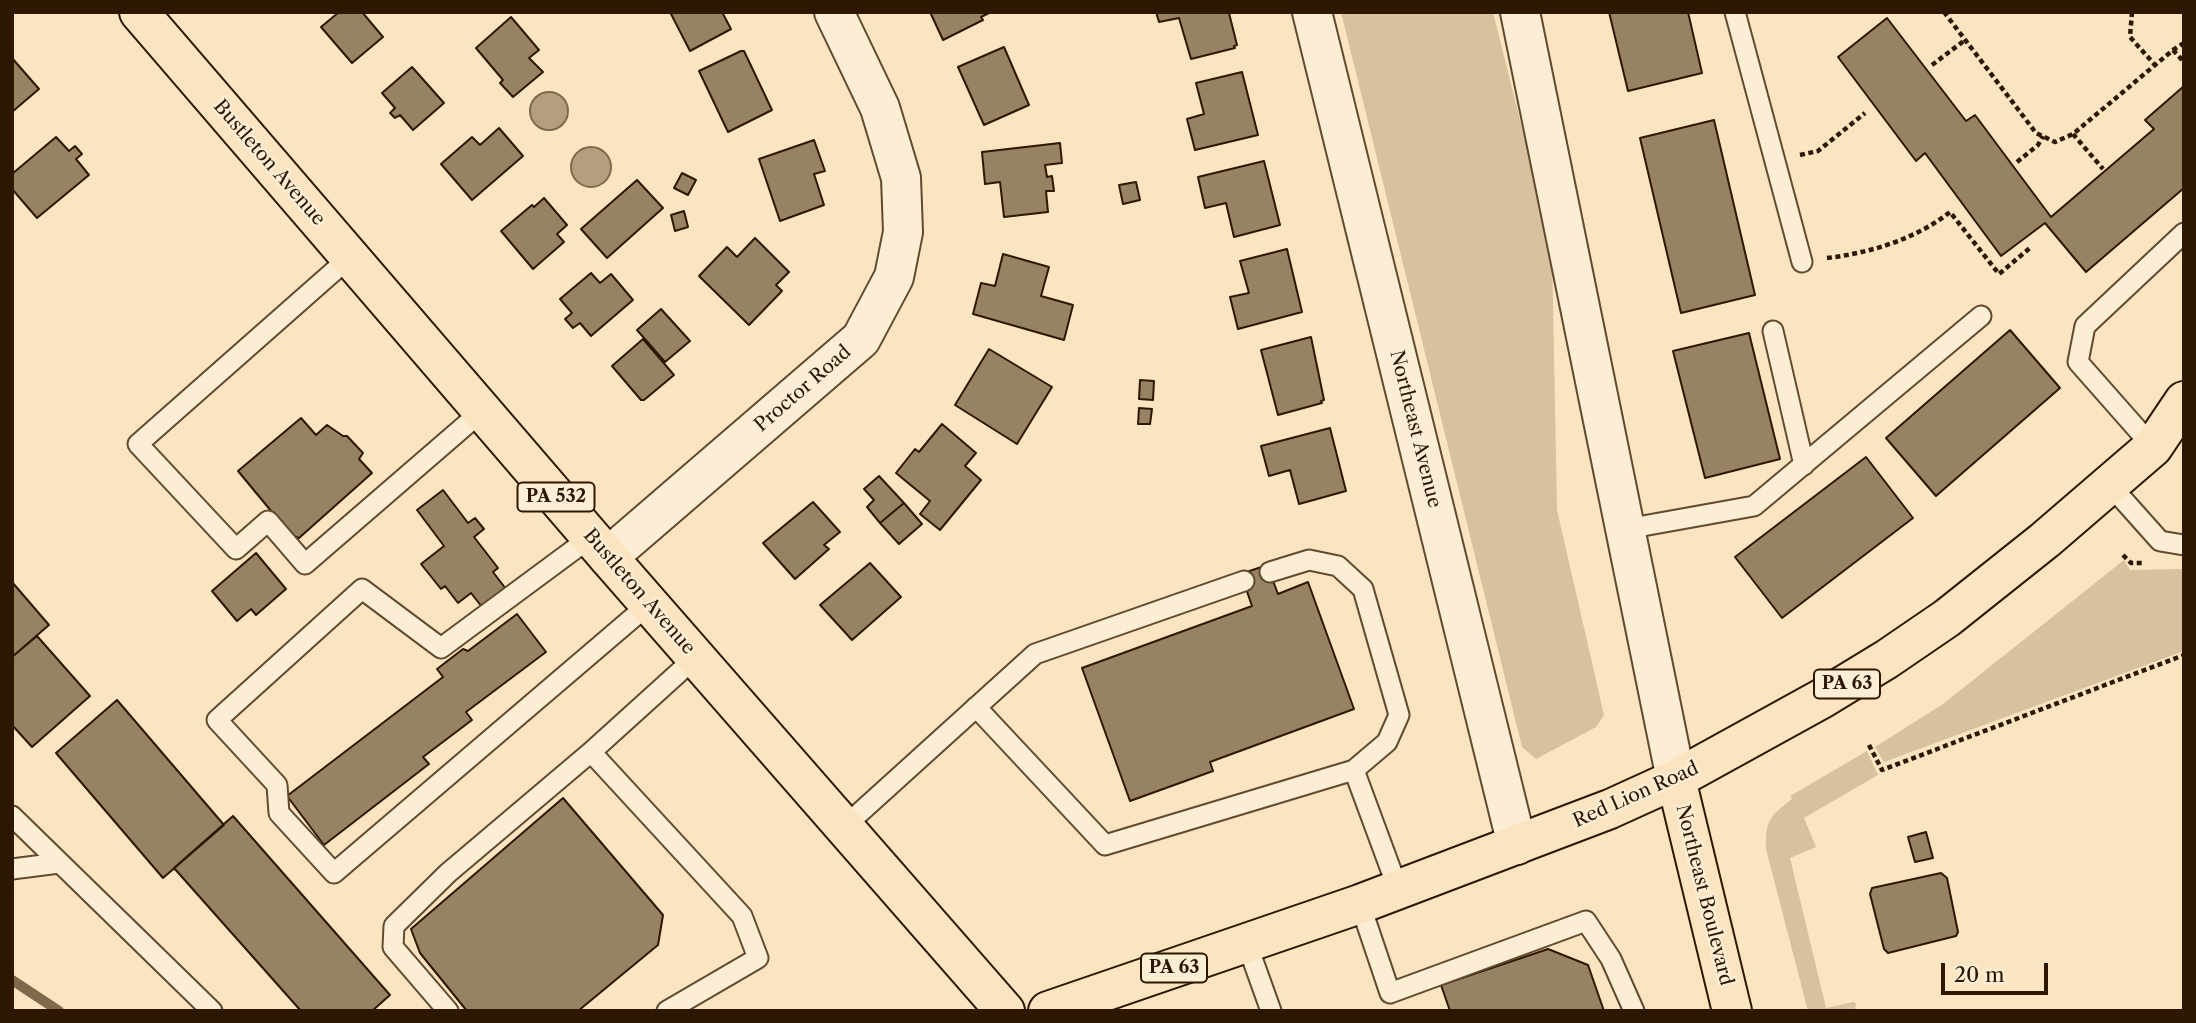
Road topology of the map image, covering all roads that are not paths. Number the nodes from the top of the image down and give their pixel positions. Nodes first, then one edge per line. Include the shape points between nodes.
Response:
1 (139, 12) edge
2 (834, 12) edge
3 (1312, 12) edge
4 (1520, 12) edge
5 (1735, 12) edge
6 (2184, 233) edge
7 (350, 257) junction
8 (1802, 262) road end
9 (1981, 316) dead end
10 (1773, 331) dead end
11 (2184, 401) edge
12 (482, 411) junction
13 (2168, 439) edge
14 (1804, 465) junction
15 (2110, 485) junction
16 (1626, 529) junction
17 (2184, 545) edge
18 (600, 547) junction
19 (1270, 572) dead end
20 (1244, 581) dead end
21 (649, 604) junction
22 (696, 657) junction
23 (976, 707) junction
24 (591, 752) junction
25 (1354, 770) junction
26 (1676, 779) junction
27 (12, 816) edge
28 (845, 826) junction
29 (1517, 845) junction
30 (59, 863) junction
31 (12, 869) edge
32 (1398, 889) junction
33 (1360, 904) junction
34 (1247, 944) junction
35 (212, 1011) edge
36 (448, 1011) edge
37 (667, 1011) edge
38 (1005, 1011) edge
39 (1048, 1011) edge
40 (1271, 1011) edge
41 (1634, 1011) edge
42 (1732, 1011) edge

1 - 7 main road, Bustleton Avenue / PA 532
2 - 18 street, Proctor Road via 880,108 901,178 903,232 894,277 861,339
3 - 29 street, Northeast Avenue
4 - 16 street
5 - 8 lane
6 - 13 lane via 2085,326 2078,362
7 - 12 main road, Bustleton Avenue / PA 532
7 - 12 lane via 138,444 236,549 268,521 305,564
9 - 14 lane
10 - 14 lane
11 - 13 main road, Red Lion Road / PA 63
12 - 18 main road, Bustleton Avenue / PA 532
13 - 15 main road, Red Lion Road / PA 63
14 - 16 lane via 1754,506
15 - 17 lane via 2160,541
15 - 26 main road, Red Lion Road / PA 63 via 1947,618 1887,659
16 - 26 street
18 - 21 main road, Bustleton Avenue / PA 532
18 - 21 lane via 441,648 362,589 217,720 277,785 279,813 334,873
19 - 25 lane via 1309,560 1338,566 1363,589 1399,716 1387,742
20 - 23 lane via 1035,654
21 - 22 main road, Bustleton Avenue / PA 532
22 - 24 lane
22 - 28 main road, Bustleton Avenue / PA 532
23 - 25 lane via 1105,845
23 - 28 lane
24 - 36 lane via 448,873 394,926 393,947
24 - 37 lane via 742,916 758,958
25 - 32 lane
26 - 29 main road, Red Lion Road / PA 63
26 - 42 main road, Northeast Boulevard
27 - 30 lane
28 - 38 main road, Bustleton Avenue / PA 532
29 - 32 main road, Red Lion Road / PA 63
30 - 31 lane
30 - 35 lane
32 - 33 main road, Red Lion Road / PA 63
33 - 34 main road, Red Lion Road / PA 63
33 - 41 lane via 1390,993 1586,921 1611,959
34 - 39 main road, Red Lion Road / PA 63
34 - 40 lane

